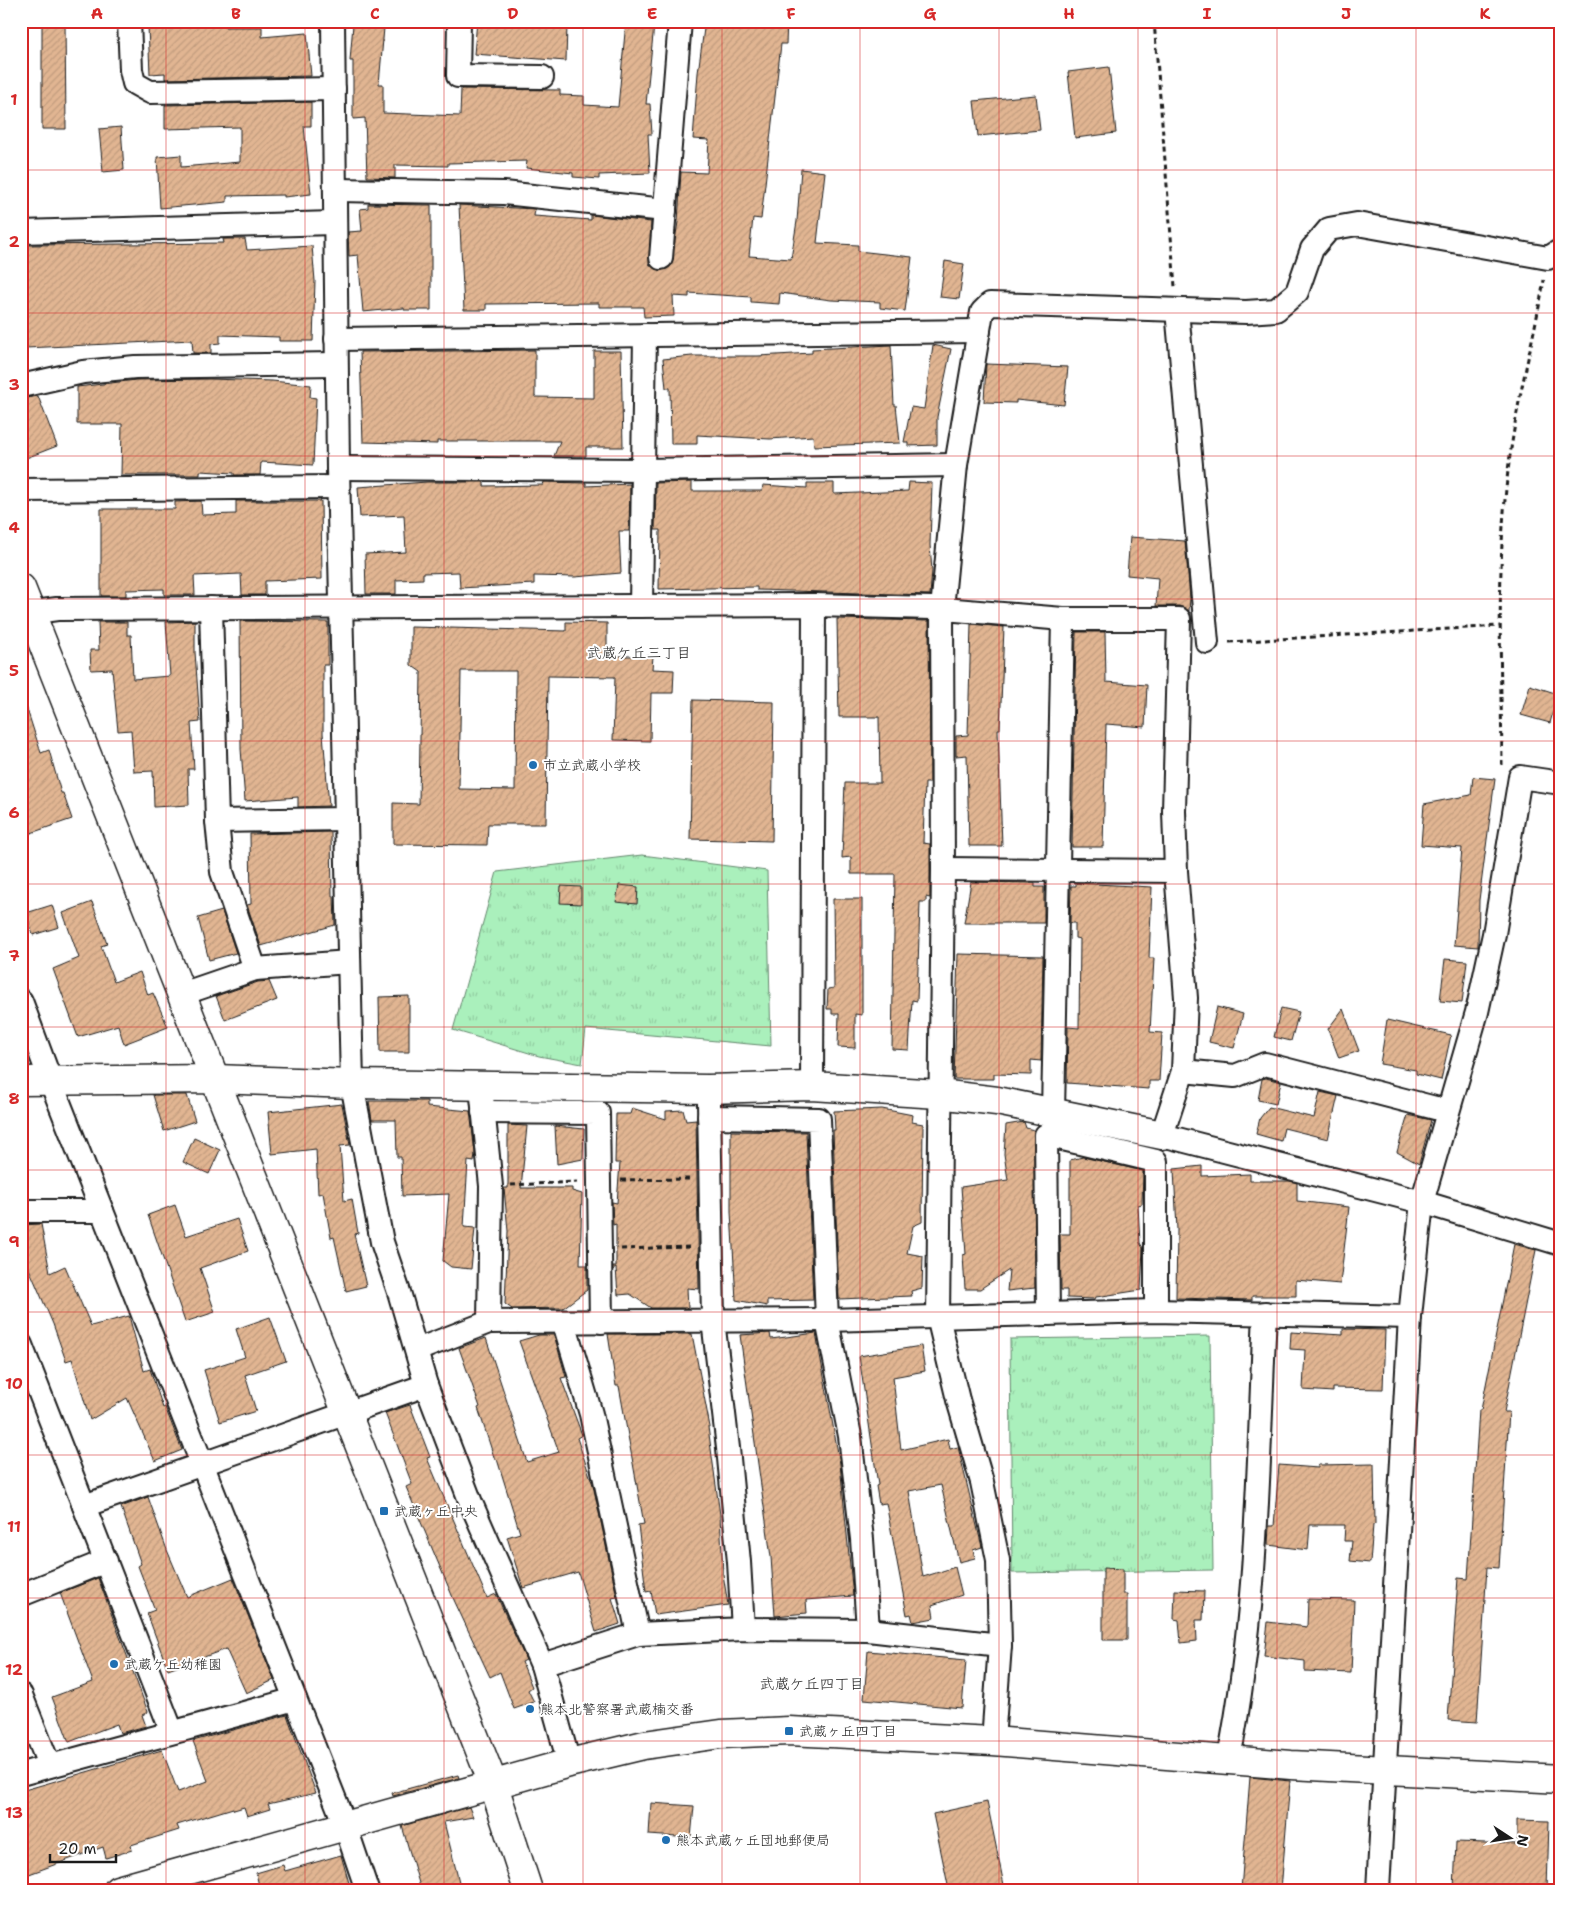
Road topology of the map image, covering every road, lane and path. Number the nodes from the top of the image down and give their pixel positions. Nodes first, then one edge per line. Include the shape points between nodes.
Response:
1 (130, 21) edge
2 (333, 21) edge
3 (459, 21) edge
4 (680, 21) edge
5 (1154, 21) edge
6 (542, 78) dead end
7 (334, 89) junction
8 (336, 190) junction
9 (665, 210) junction
10 (334, 223) junction
11 (21, 232) edge
12 (1554, 254) edge
13 (661, 258) dead end
14 (1177, 310) junction
15 (979, 331) junction
16 (645, 335) junction
17 (336, 339) junction
18 (336, 364) junction
19 (21, 386) edge
20 (956, 465) junction
21 (644, 470) junction
22 (338, 477) junction
23 (21, 490) edge
24 (21, 588) edge
25 (814, 605) junction
26 (642, 606) junction
27 (210, 608) junction
28 (341, 608) junction
29 (942, 609) junction
30 (26, 614) edge
31 (1063, 619) junction
32 (1500, 626) junction
33 (1207, 642) joint
34 (1520, 777) junction
35 (1561, 783) edge
36 (346, 819) junction
37 (217, 821) junction
38 (943, 869) junction
39 (1058, 870) junction
40 (1176, 871) junction
41 (349, 962) junction
42 (255, 969) junction
43 (182, 994) junction
44 (21, 1001) edge
45 (1183, 1071) junction
46 (216, 1079) junction
47 (21, 1081) edge
48 (51, 1082) junction
49 (352, 1084) junction
50 (812, 1086) junction
51 (708, 1089) junction
52 (939, 1094) junction
53 (482, 1099) junction
54 (1447, 1111) junction
55 (1054, 1112) junction
56 (709, 1117) junction
57 (1162, 1135) junction
58 (1422, 1202) junction
59 (21, 1212) edge
60 (102, 1212) junction
61 (1561, 1244) edge
62 (711, 1247) junction
63 (600, 1249) junction
64 (1156, 1311) junction
65 (1265, 1313) junction
66 (1048, 1314) junction
67 (938, 1317) junction
68 (1410, 1317) junction
69 (713, 1320) junction
70 (827, 1320) junction
71 (489, 1322) junction
72 (601, 1322) junction
73 (564, 1323) junction
74 (417, 1350) junction
75 (24, 1360) edge
76 (426, 1384) junction
77 (345, 1413) junction
78 (202, 1464) junction
79 (84, 1506) junction
80 (106, 1561) junction
81 (21, 1595) edge
82 (743, 1629) junction
83 (868, 1630) junction
84 (638, 1634) junction
85 (1000, 1645) junction
86 (542, 1665) junction
87 (21, 1695) edge
88 (295, 1699) junction
89 (172, 1732) junction
90 (993, 1742) junction
91 (1230, 1758) junction
92 (569, 1763) junction
93 (49, 1765) junction
94 (1385, 1768) junction
95 (21, 1774) edge
96 (1561, 1779) edge
97 (494, 1786) junction
98 (345, 1825) junction
99 (118, 1890) edge
100 (368, 1890) edge
101 (528, 1890) edge
102 (1378, 1890) edge

1 - 7 street via 134,83 150,92
2 - 7 street
3 - 6 street via 458,76
4 - 9 street
5 - 14 path
7 - 8 street
8 - 9 street via 504,193
8 - 10 street
9 - 13 street
10 - 11 street
10 - 17 street
12 - 14 street via 1357,224 1328,229 1312,249 1297,292 1276,310
12 - 32 path via 1513,436 1503,531
14 - 15 street via 990,304 982,312
14 - 33 street
15 - 16 street
15 - 20 street
16 - 17 street
16 - 21 street
17 - 18 street
18 - 19 street via 135,367 83,372
18 - 22 street
20 - 21 street
20 - 29 street
21 - 22 street
21 - 26 street
22 - 23 street
22 - 28 street
24 - 30 street
25 - 26 street
25 - 29 street
25 - 50 street
26 - 28 street
27 - 28 street
27 - 30 street via 57,609
27 - 37 street
28 - 36 street
29 - 31 street
29 - 38 street
30 - 43 street
31 - 39 street
31 - 40 street via 1178,618
32 - 33 path
32 - 34 path via 1502,768
34 - 35 street
34 - 54 street via 1494,934 1477,1012
36 - 37 street
36 - 41 street
37 - 42 street via 222,872
38 - 39 street
38 - 52 street
39 - 40 street
39 - 55 street
40 - 45 street via 1186,998
41 - 42 street
41 - 49 street
42 - 43 street
43 - 46 street
44 - 48 street
45 - 54 street via 1235,1076 1265,1064
45 - 57 street
46 - 48 street
46 - 49 street
46 - 77 street
47 - 48 street
48 - 60 street
49 - 53 street
49 - 74 street via 382,1242
50 - 51 street
50 - 52 street
51 - 53 street
51 - 56 street
52 - 55 street
52 - 67 street
53 - 63 street via 598,1112
53 - 71 street via 491,1186
54 - 58 street
55 - 57 street
56 - 62 street
56 - 70 street via 819,1119
57 - 58 street
58 - 61 street
58 - 68 street
59 - 60 street
60 - 78 street
62 - 63 path
62 - 69 street
63 - 72 street
64 - 65 street
64 - 66 street
64 - 66 street via 1156,1161 1046,1135
65 - 68 street
65 - 91 street via 1251,1589 1241,1700
66 - 67 street
67 - 70 street
67 - 85 street via 982,1482 998,1560
68 - 94 street
69 - 70 street
69 - 72 street
69 - 82 street via 729,1458
70 - 83 street via 850,1436
71 - 73 street
71 - 74 street
72 - 73 street
73 - 84 street via 591,1414
74 - 76 street
75 - 79 street
76 - 77 street
76 - 86 street via 471,1503
77 - 78 street
77 - 97 street
78 - 79 street
78 - 88 street
79 - 80 street
80 - 81 street
80 - 89 street
82 - 83 street
82 - 84 street
83 - 85 street
84 - 86 street
85 - 90 street
86 - 92 street
87 - 93 street
88 - 89 street
88 - 98 street
89 - 93 street
90 - 91 street
90 - 92 street via 789,1731 721,1734 644,1744
91 - 94 street
92 - 97 street
93 - 95 street
94 - 96 street
94 - 102 street
97 - 98 street
97 - 101 street
98 - 99 street
98 - 100 street

